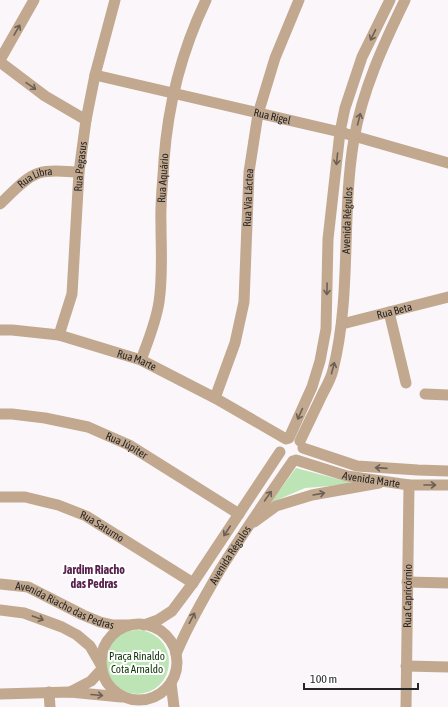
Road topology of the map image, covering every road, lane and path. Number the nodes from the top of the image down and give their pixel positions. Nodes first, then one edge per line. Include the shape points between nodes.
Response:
1 (34, 0) edge
2 (115, 0) edge
3 (206, 0) edge
4 (299, 0) edge
5 (390, 0) edge
6 (405, 0) edge
7 (0, 61) edge
8 (95, 75) junction
9 (173, 93) junction
10 (258, 114) junction
11 (86, 120) junction
12 (340, 132) junction
13 (355, 136) junction
14 (448, 163) edge
15 (79, 172) junction
16 (0, 204) edge
17 (448, 297) edge
18 (390, 312) junction
19 (342, 324) junction
20 (0, 330) edge
21 (59, 335) junction
22 (141, 360) junction
23 (406, 383) dead end
24 (425, 394) dead end
25 (448, 395) edge
26 (215, 398) junction
27 (0, 414) edge
28 (290, 444) junction
29 (294, 461) junction
30 (448, 470) edge
31 (389, 482) junction
32 (409, 485) junction
33 (448, 485) edge
34 (0, 497) edge
35 (239, 514) junction
36 (247, 527) junction
37 (407, 582) junction
38 (193, 583) junction
39 (448, 583) edge
40 (0, 584) edge
41 (0, 610) edge
42 (144, 625) junction
43 (130, 626) junction
44 (176, 654) junction
45 (406, 666) junction
46 (101, 667) junction
47 (448, 667) edge
48 (171, 683) junction
49 (50, 692) junction
50 (70, 692) junction
51 (0, 694) edge
52 (129, 701) edge
53 (50, 707) edge
54 (174, 707) edge
55 (406, 707) edge

7 -> 1 street
2 - 8 street, Rua Pegasus
3 - 9 street, Rua Aquário via 184,55
4 - 10 street, Rua Via Láctea via 275,58
5 -> 12 street, Avenida Régulos via 362,57
13 -> 6 street, Avenida Régulos via 375,68
7 -> 11 street via 45,96
8 - 9 street, Rua Rigel
8 - 11 street, Rua Pegasus
9 - 10 street, Rua Rigel
9 - 22 street, Rua Aquário via 164,158 162,279 157,310
10 - 12 street, Rua Rigel
10 - 26 street, Rua Via Láctea via 249,172 244,302 235,343
11 - 15 street, Rua Pegasus
12 - 13 street, Rua Rigel
12 -> 28 street, Avenida Régulos via 328,239 326,329 312,387
13 - 14 street, Rua Rigel
13 - 19 street, Avenida Régulos via 347,204
15 - 16 street, Rua Libra via 39,172 26,180
15 - 21 street, Rua Pegasus via 72,294
17 - 18 street, Rua Beta
18 - 19 street, Rua Beta
18 - 23 street
28 -> 19 street, Avenida Régulos via 332,372
20 - 21 street, Rua Marte
21 - 22 street, Rua Marte
22 - 26 street, Rua Marte
24 - 25 street
26 - 28 street, Rua Marte
27 - 35 street, Rua Júpiter via 45,418 88,427 129,445
28 - 29 street, Avenida Marte via 285,459
28 - 29 street, Avenida Régulos via 302,455
30 -> 28 street, Avenida Marte via 357,466
28 - 35 street, Avenida Régulos
29 - 31 street, Avenida Marte via 347,476
36 -> 29 street, Avenida Régulos
31 - 32 street, Avenida Marte
36 -> 31 street via 276,506 312,495
32 -> 33 street, Avenida Marte
32 - 37 street, Rua Capricórnio
34 - 38 street, Rua Saturno via 25,497 58,505 86,516
35 -> 38 street, Avenida Régulos
44 -> 36 street, Avenida Régulos via 196,609
37 - 39 street
37 - 45 street, Rua Capricórnio
38 - 42 street, Avenida Régulos via 172,612
40 - 43 street, Avenida Riacho das Pedras via 28,587 89,618 114,625
41 -> 46 street, Avenida Riacho das Pedras via 24,613 77,635 90,646
42 - 43 street
42 - 44 street via 164,634
43 - 46 street via 120,629 112,636 104,650
44 - 48 street via 177,664
45 - 47 street
45 - 55 street, Rua Capricórnio
46 - 50 street via 91,680
46 - 52 street via 106,681 113,690
48 - 52 street via 153,698
48 - 54 street
49 - 50 street
49 - 51 street
49 - 53 street
50 -> 52 street

